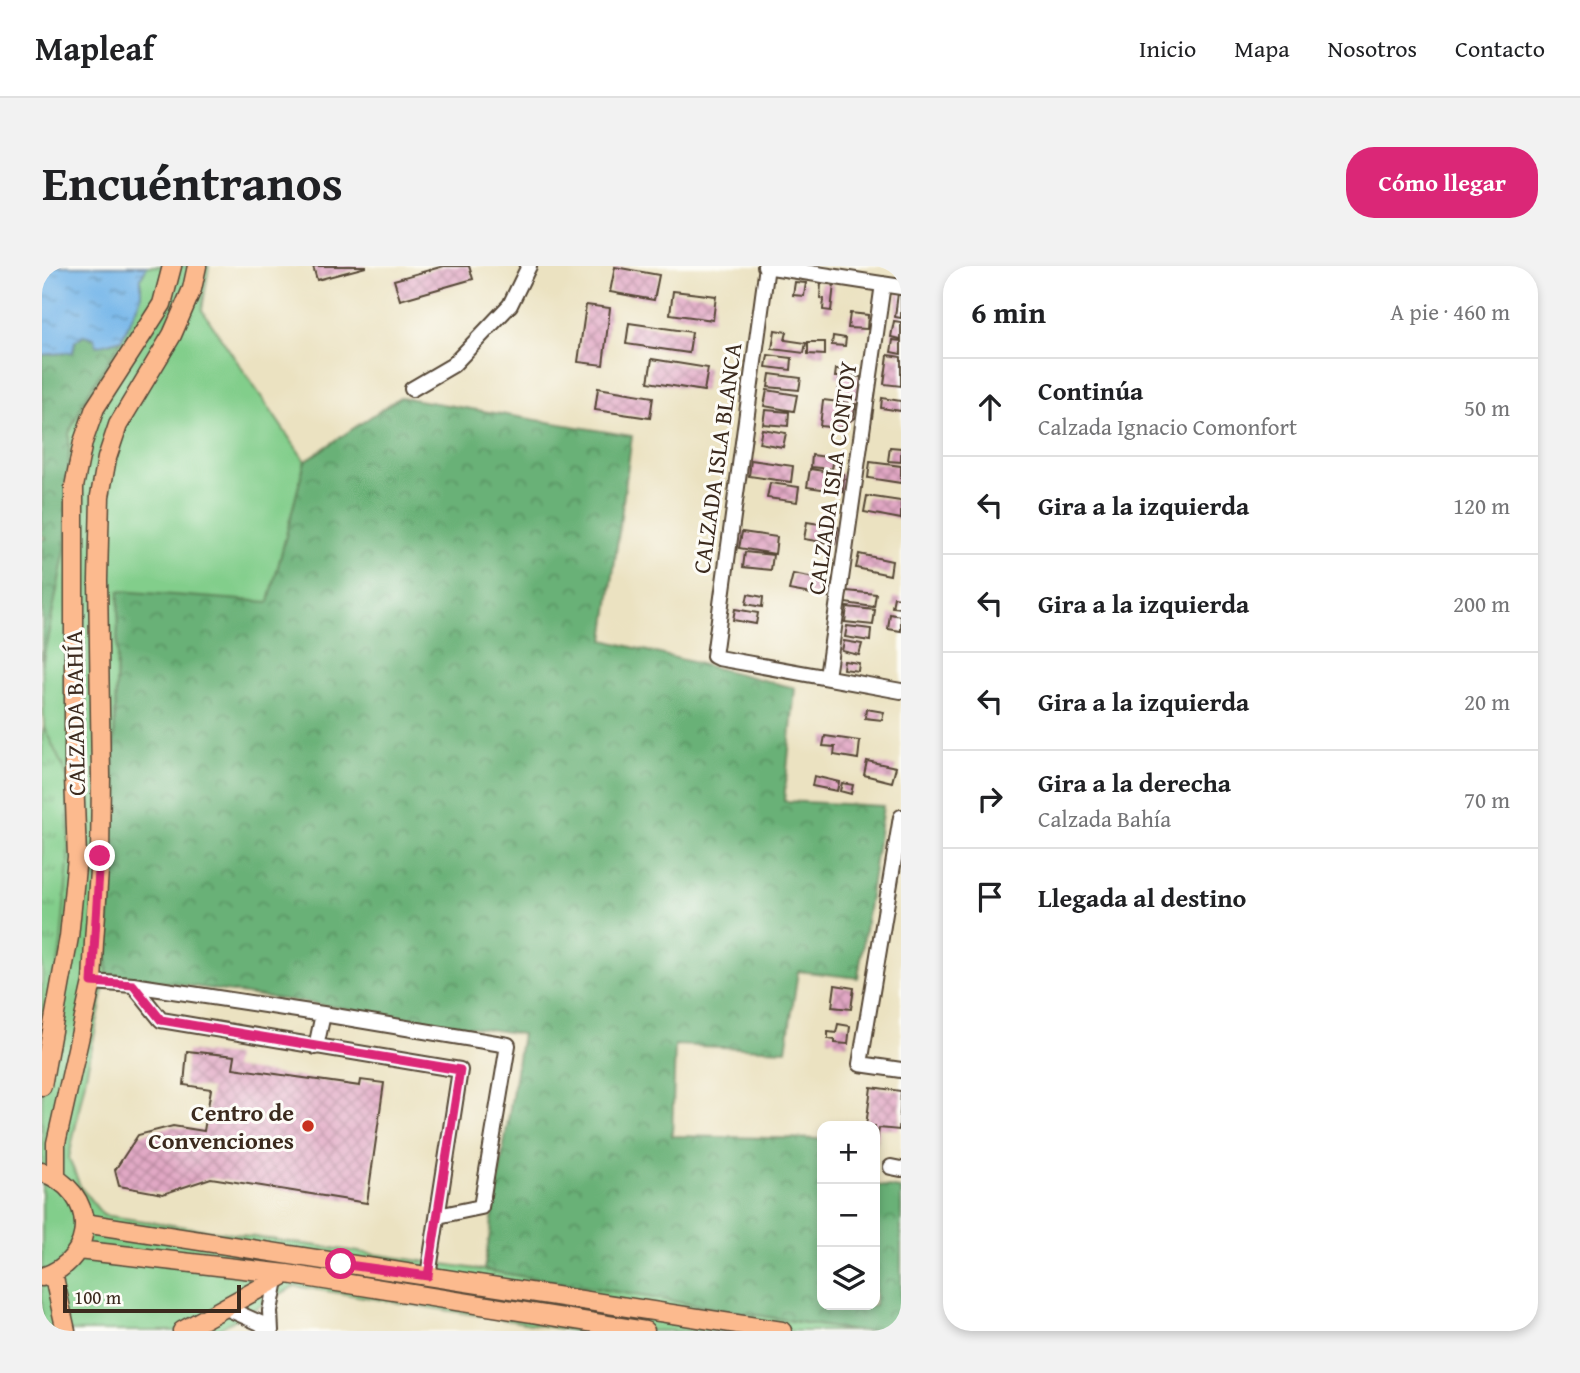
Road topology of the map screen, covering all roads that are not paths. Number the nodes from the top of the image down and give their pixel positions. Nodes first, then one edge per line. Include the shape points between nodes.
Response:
1 (172, 266) edge
2 (197, 266) edge
3 (529, 266) edge
4 (766, 266) edge
5 (883, 285) junction
6 (901, 287) edge
7 (412, 389) dead end
8 (827, 677) junction
9 (901, 691) edge
10 (74, 776) junction
11 (101, 776) junction
12 (901, 817) edge
13 (92, 982) junction
14 (133, 985) junction
15 (323, 1014) junction
16 (316, 1047) junction
17 (901, 1070) edge
18 (42, 1086) edge
19 (49, 1174) edge
20 (438, 1216) junction
21 (84, 1223) junction
22 (78, 1250) junction
23 (48, 1275) edge
24 (428, 1276) junction
25 (281, 1277) junction
26 (224, 1307) junction
27 (66, 1331) edge
28 (181, 1331) edge
29 (269, 1331) edge
30 (645, 1331) edge
31 (782, 1331) edge

1 - 10 main road, CALZADA BAHÍA via 162,304 95,408 74,487
2 - 11 main road, CALZADA BAHÍA via 172,335 118,425 100,496
3 - 7 street via 510,305 453,365
4 - 5 street
4 - 8 street, CALZADA ISLA BLANCA via 715,656
5 - 6 street
5 - 8 street, CALZADA ISLA CONTOY
8 - 9 street
10 - 11 main road
10 - 18 main road, CALZADA BAHÍA via 77,857 71,924
11 - 13 main road, CALZADA BAHÍA
12 - 17 street via 860,1064
13 - 14 street
13 - 19 main road, CALZADA BAHÍA
14 - 15 street
14 - 16 street via 161,1020
15 - 16 street
15 - 20 street via 508,1045 481,1208
16 - 20 street via 460,1070
19 - 21 main road via 71,1189
20 - 24 street
21 - 22 main road
21 - 24 main road
22 - 23 main road via 67,1264
22 - 25 main road
23 - 27 main road
24 - 31 main road
25 - 26 main road
25 - 29 street
25 - 30 main road
26 - 28 main road
26 - 29 street

